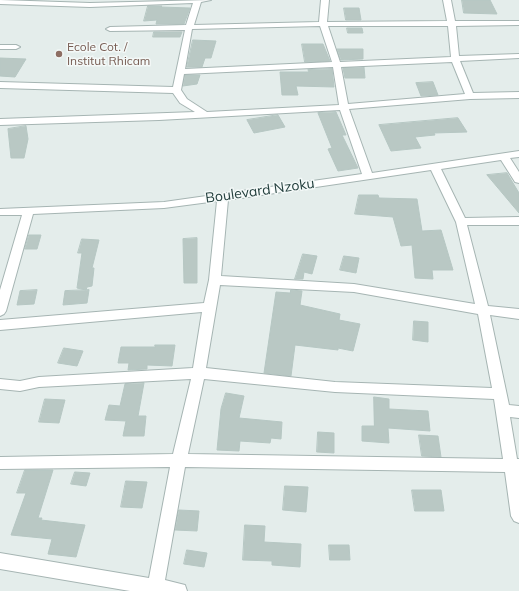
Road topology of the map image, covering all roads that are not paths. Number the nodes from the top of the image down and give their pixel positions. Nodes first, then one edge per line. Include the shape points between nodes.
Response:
1 (198, 0) edge
2 (207, 0) edge
3 (325, 0) edge
4 (447, 0) edge
5 (0, 2) edge
6 (451, 23) junction
7 (519, 23) edge
8 (323, 24) junction
9 (189, 27) junction
10 (110, 29) dead end
11 (0, 46) edge
12 (16, 47) dead end
13 (519, 56) edge
14 (456, 58) junction
15 (337, 66) junction
16 (181, 72) junction
17 (0, 85) edge
18 (177, 90) junction
19 (519, 95) edge
20 (470, 96) junction
21 (344, 106) junction
22 (204, 114) junction
23 (0, 122) edge
24 (519, 154) edge
25 (504, 156) junction
26 (435, 166) junction
27 (368, 176) junction
28 (519, 180) edge
29 (223, 196) junction
30 (0, 212) edge
31 (28, 212) junction
32 (519, 221) edge
33 (461, 222) junction
34 (215, 280) junction
35 (209, 307) junction
36 (483, 310) junction
37 (0, 311) edge
38 (519, 314) edge
39 (0, 325) edge
40 (199, 374) junction
41 (0, 384) edge
42 (500, 394) junction
43 (503, 410) junction
44 (519, 412) edge
45 (179, 460) junction
46 (0, 463) edge
47 (515, 466) edge
48 (519, 516) edge
49 (0, 561) edge
50 (155, 589) edge
51 (179, 591) edge

1 - 2 street
1 - 5 street via 90,5
1 - 9 street
3 - 8 street
4 - 6 street
6 - 7 street
6 - 8 street
6 - 14 street
8 - 9 street
8 - 15 street
9 - 10 street
9 - 16 street
11 - 12 street
13 - 14 street
14 - 15 street
14 - 20 street
15 - 16 street
15 - 21 street
16 - 18 street
17 - 18 street
18 - 22 street via 177,95 182,100
19 - 20 street
20 - 21 street
21 - 22 street
21 - 27 street
22 - 23 street
24 - 25 street, Boulevard Nzoku
25 - 26 street, Boulevard Nzoku
25 - 28 street
26 - 27 street, Boulevard Nzoku
26 - 33 street
27 - 29 street, Boulevard Nzoku
29 - 31 street, Boulevard Nzoku via 164,204
29 - 34 street
30 - 31 street, Boulevard Nzoku
31 - 37 street
32 - 33 street
33 - 36 street
34 - 35 street
34 - 36 street via 354,288
35 - 39 street
35 - 40 street
36 - 38 street
36 - 42 street
40 - 41 street via 39,382 20,386
40 - 42 street via 335,387
40 - 45 street
42 - 43 street
43 - 44 street
43 - 47 street
45 - 46 street
45 - 47 street
45 - 50 street
47 - 48 street
49 - 50 street
50 - 51 street

